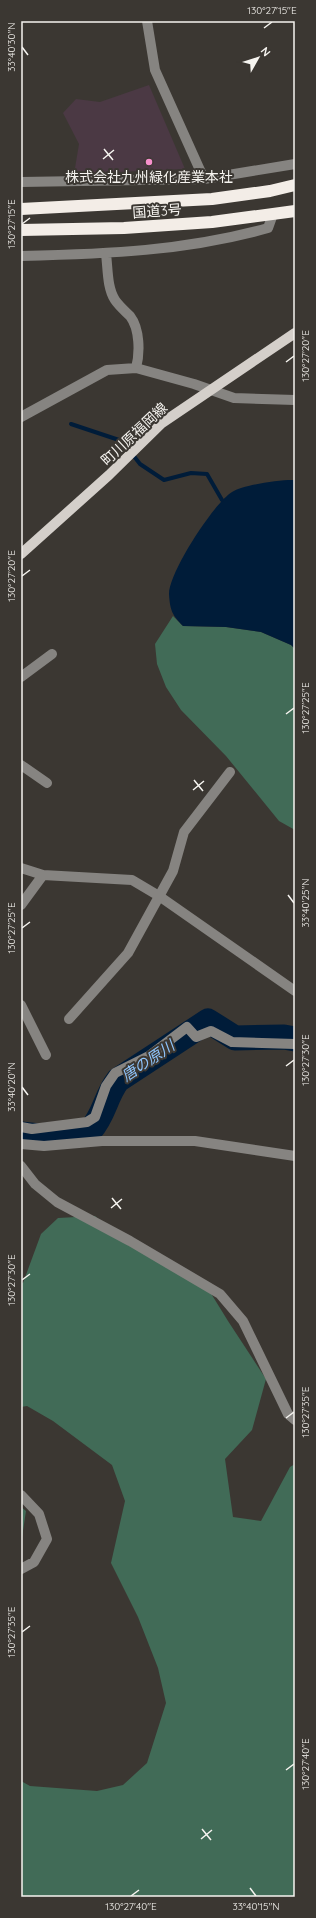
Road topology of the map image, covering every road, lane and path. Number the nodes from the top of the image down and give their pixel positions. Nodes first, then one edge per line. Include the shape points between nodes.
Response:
1 (147, 21) edge
2 (295, 164) edge
3 (204, 179) junction
4 (21, 182) edge
5 (295, 185) edge
6 (21, 209) edge
7 (295, 211) edge
8 (273, 214) junction
9 (21, 230) edge
10 (106, 254) junction
11 (21, 256) edge
12 (295, 333) edge
13 (136, 368) junction
14 (208, 390) junction
15 (295, 400) edge
16 (21, 417) edge
17 (21, 554) edge
18 (52, 654) dead end
19 (21, 677) edge
20 (21, 765) edge
21 (230, 772) dead end
22 (47, 783) dead end
23 (21, 868) edge
24 (43, 875) junction
25 (159, 896) junction
26 (22, 902) edge
27 (295, 991) edge
28 (21, 1005) edge
29 (69, 1019) dead end
30 (295, 1044) edge
31 (46, 1055) dead end
32 (21, 1127) edge
33 (21, 1144) edge
34 (295, 1156) edge
35 (21, 1166) edge
36 (295, 1420) edge
37 (21, 1495) edge
38 (21, 1569) edge

1 - 3 street via 155,70
2 - 3 street
3 - 4 street
5 - 6 highway, 国道3号 via 270,192 212,199
7 - 8 highway, 国道3号
8 - 9 highway, 国道3号 via 212,222 124,228
8 - 10 street via 268,228 231,238 179,247
10 - 11 street
10 - 13 street via 111,290 115,300 131,317 138,336
12 - 14 main road, 町川原福岡線
13 - 14 street
13 - 16 street via 107,370
14 - 15 street via 234,398
14 - 17 main road, 町川原福岡線 via 162,423 109,475
18 - 19 street
20 - 22 street
21 - 25 street via 184,832 173,872
23 - 24 street
24 - 25 street via 132,880
24 - 26 street
25 - 27 street
25 - 29 street via 128,953
28 - 31 street
30 - 32 street via 232,1042 211,1031 196,1036 187,1027 149,1056 115,1073 106,1086 94,1116 87,1122
33 - 34 street via 44,1146 102,1141 195,1141
35 - 36 street via 35,1184 57,1202 220,1294 243,1321 288,1414
37 - 38 street via 39,1514 46,1539 34,1562

